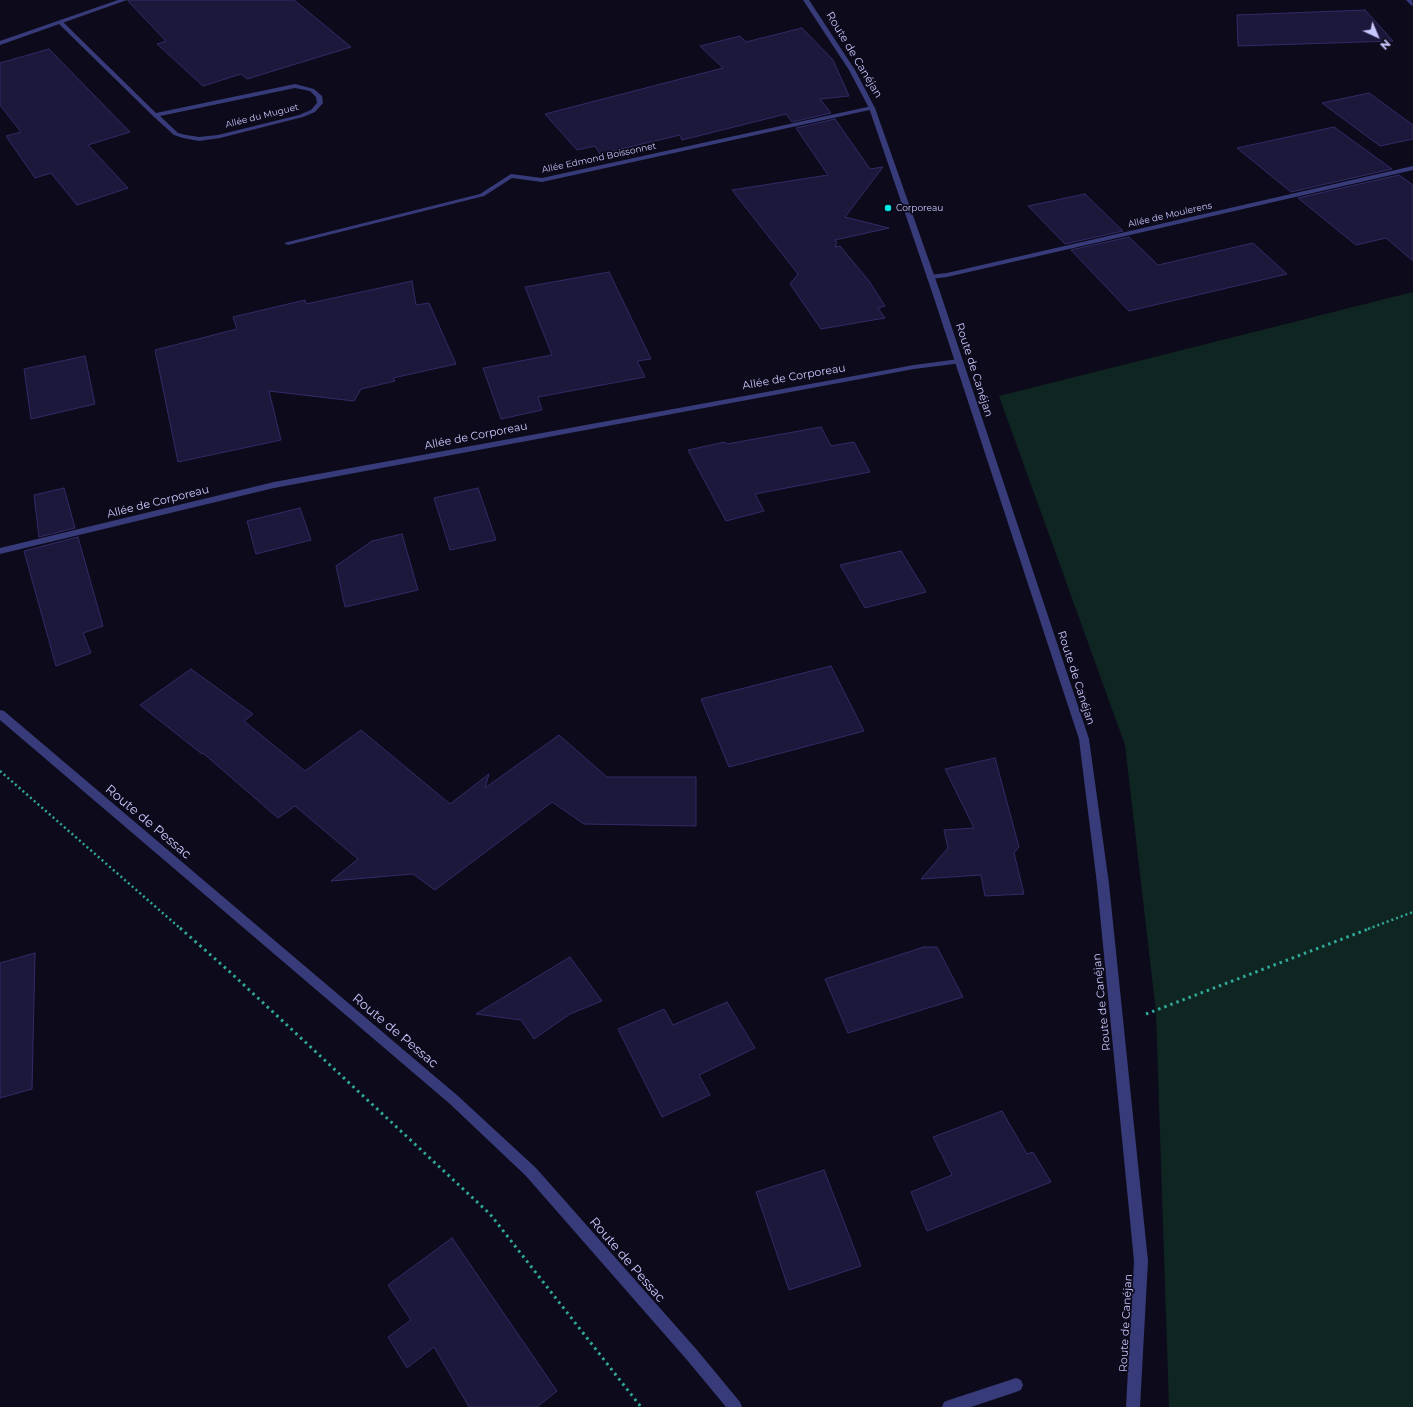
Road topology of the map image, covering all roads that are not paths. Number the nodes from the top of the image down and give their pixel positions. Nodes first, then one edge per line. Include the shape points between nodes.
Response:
1 (124, 0) edge
2 (806, 0) edge
3 (1409, 0) edge
4 (1413, 4) edge
5 (60, 22) junction
6 (0, 42) edge
7 (872, 108) junction
8 (155, 115) junction
9 (1413, 168) edge
10 (288, 243) dead end
11 (930, 277) junction
12 (959, 361) junction
13 (0, 551) edge
14 (0, 714) edge
15 (1016, 1385) dead end
16 (735, 1407) edge
17 (949, 1407) edge
18 (1133, 1407) edge

1 - 5 street
2 - 7 street, Route de Canéjan via 852,70
3 - 4 street
5 - 6 street
5 - 8 street, Allée du Muguet
7 - 10 street, Allée Edmond Boissonnet via 542,180 511,176 482,195
7 - 11 street, Route de Canéjan
8 - 8 street, Allée du Muguet via 176,134 208,139 301,116 313,111 320,103 319,96 312,90 295,86
9 - 11 street, Allée de Moulerens
11 - 12 street, Route de Canéjan
12 - 13 street, Allée de Corporeau via 906,368 274,485
12 - 18 street, Route de Canéjan via 1084,739 1103,884 1141,1261
14 - 16 street, Route de Pessac via 454,1100 531,1172 692,1354
15 - 17 street

